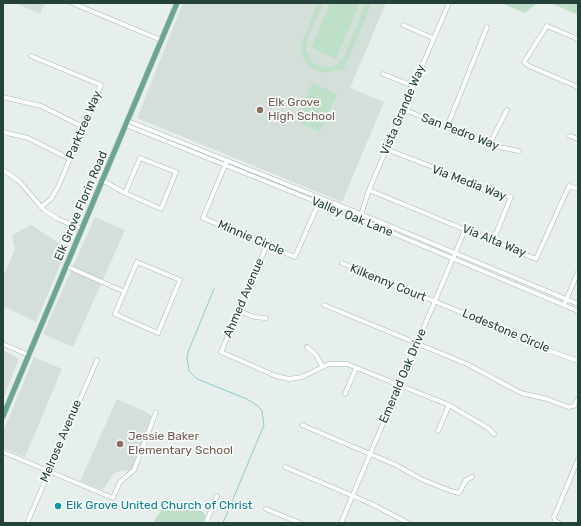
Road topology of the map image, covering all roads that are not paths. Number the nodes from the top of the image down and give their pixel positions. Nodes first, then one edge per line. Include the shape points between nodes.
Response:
1 (72, 3) edge
2 (177, 3) edge
3 (449, 3) edge
4 (403, 25) dead end
5 (487, 27) dead end
6 (433, 38) junction
7 (578, 39) edge
8 (161, 40) junction
9 (31, 56) dead end
10 (383, 74) dead end
11 (413, 86) junction
12 (578, 86) edge
13 (3, 97) edge
14 (403, 109) junction
15 (507, 110) dead end
16 (127, 123) junction
17 (83, 127) junction
18 (447, 128) junction
19 (3, 132) edge
20 (570, 136) dead end
21 (578, 139) edge
22 (489, 145) junction
23 (386, 150) junction
24 (518, 151) dead end
25 (70, 159) junction
26 (226, 163) junction
27 (3, 170) edge
28 (102, 180) junction
29 (578, 189) edge
30 (369, 190) junction
31 (125, 193) junction
32 (321, 198) junction
33 (318, 204) junction
34 (41, 207) junction
35 (361, 214) junction
36 (359, 219) junction
37 (82, 229) junction
38 (465, 230) junction
39 (493, 241) junction
40 (267, 245) junction
41 (455, 252) junction
42 (453, 258) junction
43 (342, 263) dead end
44 (66, 266) junction
45 (578, 275) edge
46 (124, 292) junction
47 (567, 299) junction
48 (435, 302) junction
49 (578, 304) edge
50 (324, 305) dead end
51 (564, 306) junction
52 (239, 311) junction
53 (578, 311) edge
54 (266, 318) dead end
55 (3, 344) edge
56 (417, 344) junction
57 (307, 347) dead end
58 (29, 355) junction
59 (97, 360) dead end
60 (578, 361) edge
61 (322, 366) junction
62 (356, 368) junction
63 (399, 386) junction
64 (345, 394) dead end
65 (578, 399) edge
66 (449, 405) junction
67 (156, 412) dead end
68 (3, 416) edge
69 (302, 425) dead end
70 (438, 431) dead end
71 (494, 434) dead end
72 (3, 452) edge
73 (370, 454) junction
74 (578, 460) edge
75 (285, 467) dead end
76 (48, 471) junction
77 (576, 472) edge
78 (472, 477) dead end
79 (217, 496) dead end
80 (353, 496) junction
81 (266, 509) dead end
82 (27, 523) edge
83 (206, 523) edge
84 (300, 523) edge
85 (341, 523) edge
86 (408, 523) edge
87 (559, 523) edge

1 - 8 street
2 - 8 main road, Elk Grove Florin Road
3 - 6 street, Vista Grande Way
4 - 6 street
5 - 18 street
6 - 11 street, Vista Grande Way
7 - 12 street via 547,26 524,62
8 - 16 main road, Elk Grove Florin Road
9 - 17 street, Parktree Way via 101,85
10 - 11 street
11 - 14 street, Vista Grande Way
13 - 17 street via 41,106
14 - 18 street, San Pedro Way
14 - 23 street, Vista Grande Way
15 - 22 street
16 - 26 street, Valley Oak Lane
16 - 28 main road, Elk Grove Florin Road
17 - 25 street, Parktree Way
18 - 22 street, San Pedro Way
19 - 25 street via 28,138
20 - 21 street
22 - 24 street, San Pedro Way
23 - 30 street, Vista Grande Way
23 - 39 street, Via Media Way via 482,189 511,197
25 - 34 street, Parktree Way via 56,192
26 - 32 street, Valley Oak Lane
26 - 33 street, Valley Oak Lane
26 - 40 street, Minnie Circle via 204,218
27 - 34 street via 19,181
28 - 31 street
28 - 37 main road, Elk Grove Florin Road
29 - 39 street, Via Alta Way via 570,186 536,259
30 - 35 street, Vista Grande Way
30 - 38 street, Via Alta Way
31 - 31 street via 161,209 176,172 140,158
32 - 33 street, Minnie Circle
32 - 35 street, Valley Oak Lane
33 - 36 street, Valley Oak Lane
33 - 40 street, Minnie Circle via 295,257
34 - 37 street via 58,219
35 - 36 street, Vista Grande Way
35 - 41 street, Valley Oak Lane
36 - 42 street, Valley Oak Lane
37 - 44 main road, Elk Grove Florin Road
38 - 39 street, Via Alta Way
38 - 41 street, Emerald Oak Drive
40 - 52 street, Ahmed Avenue
41 - 42 street, Emerald Oak Drive
41 - 47 street, Valley Oak Lane
42 - 48 street, Emerald Oak Drive
42 - 51 street, Valley Oak Lane
43 - 48 street, Kilkenny Court
44 - 46 street
44 - 58 main road, Elk Grove Florin Road
45 - 47 street
46 - 46 street via 137,262 180,280 158,333 115,314
47 - 49 street, Valley Oak Lane
47 - 51 street
48 - 56 street, Emerald Oak Drive
48 - 60 street, Lodestone Circle via 492,323 534,344
50 - 56 street
51 - 53 street, Valley Oak Lane
52 - 54 street via 254,317
52 - 61 street, Ahmed Avenue via 222,352 285,378 302,377
55 - 58 street
56 - 63 street, Emerald Oak Drive
56 - 65 street via 467,364 521,393 568,407 574,406
57 - 61 street via 316,355
58 - 68 main road, Elk Grove Florin Road
59 - 76 street, Melrose Avenue
61 - 62 street via 338,363
62 - 63 street
62 - 64 street
63 - 66 street
63 - 73 street, Emerald Oak Drive
66 - 70 street
66 - 71 street
67 - 76 street via 134,470 120,482 113,498
69 - 73 street
72 - 76 street
73 - 78 street via 432,484 459,493 466,480
73 - 80 street, Emerald Oak Drive
74 - 77 street
75 - 80 street
76 - 82 street, Melrose Avenue
77 - 87 street via 554,520
79 - 83 street
80 - 85 street, Emerald Oak Drive
80 - 86 street
81 - 84 street

